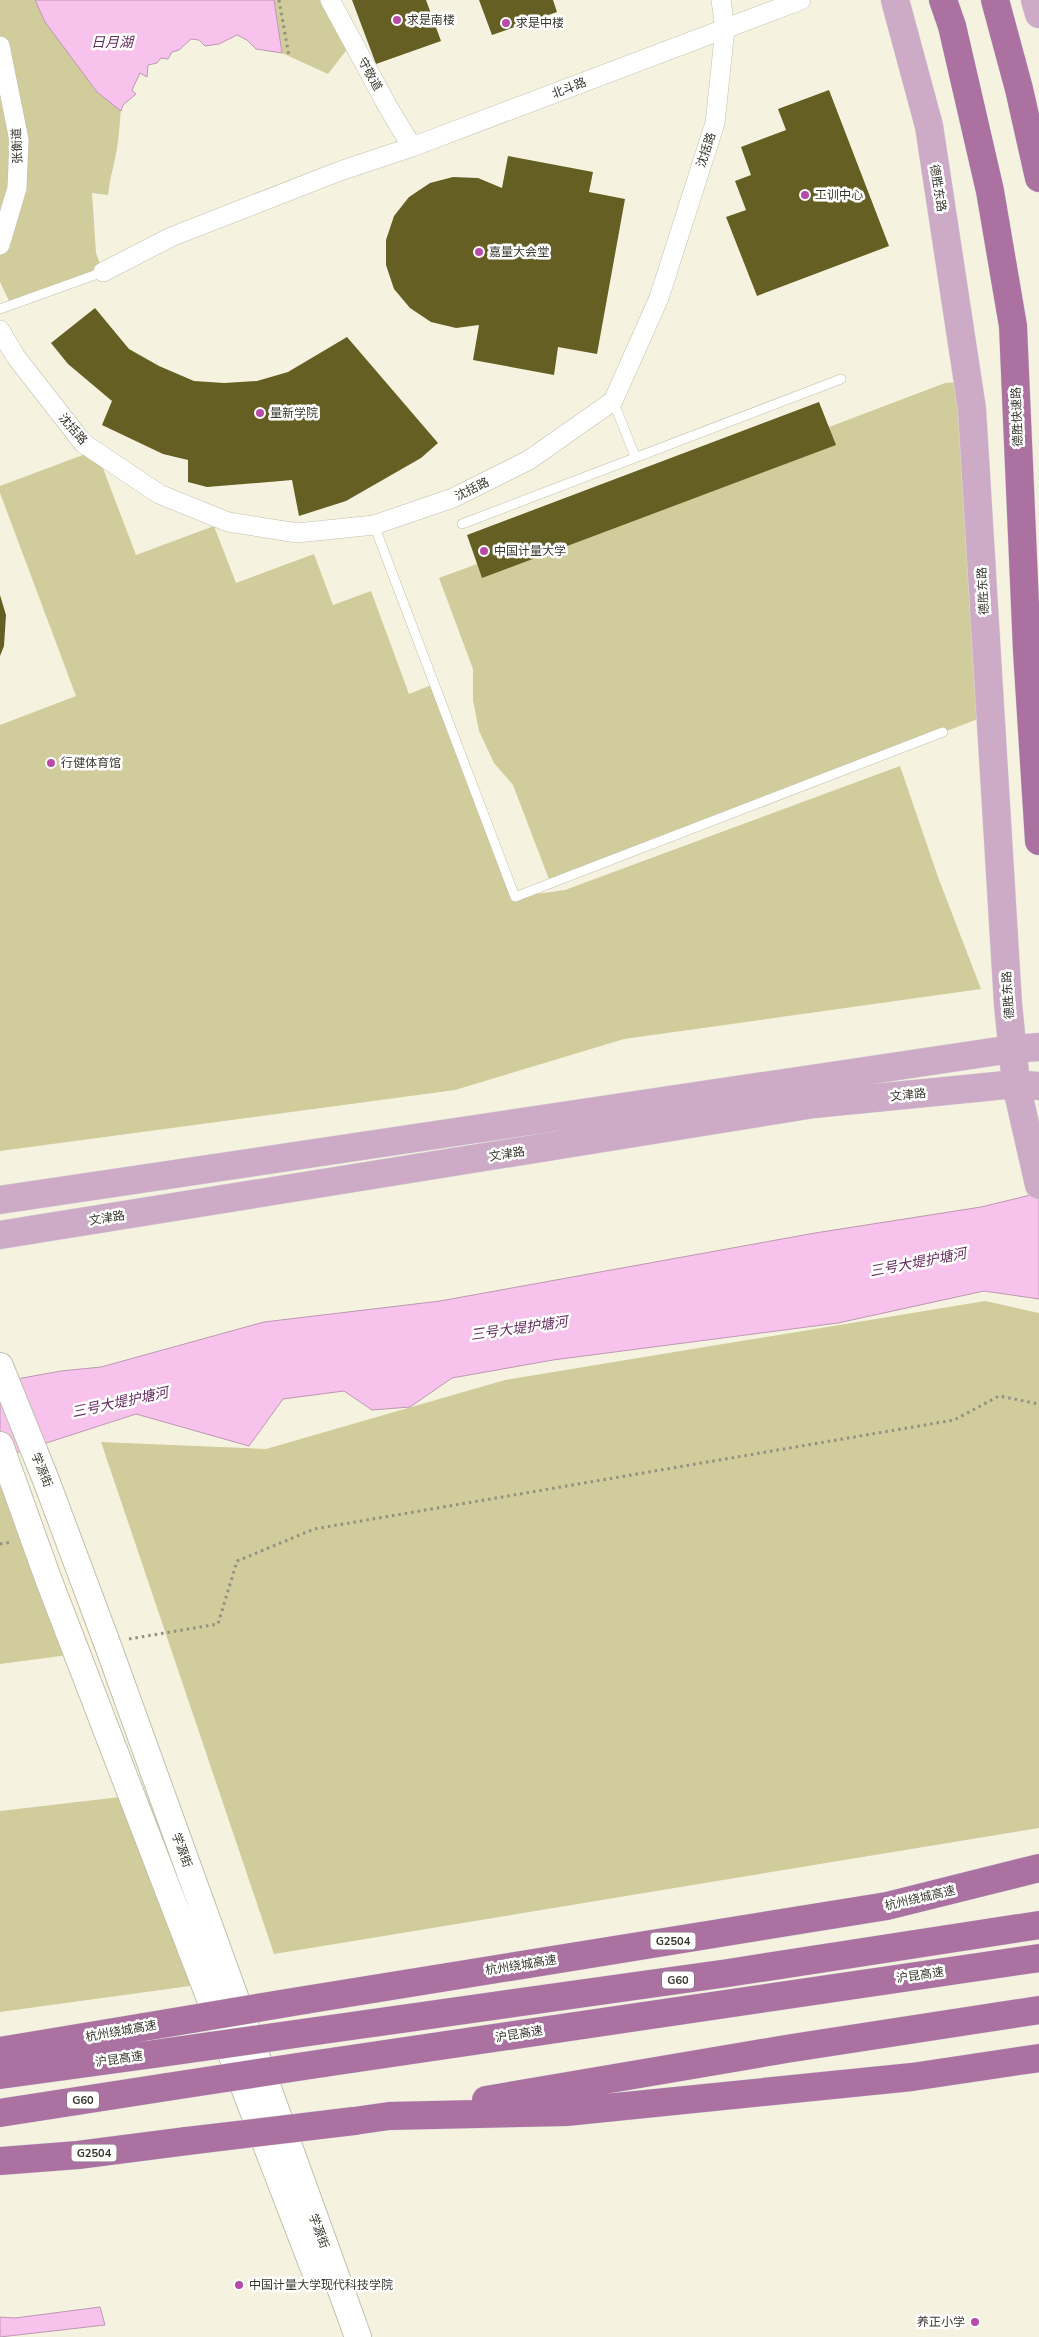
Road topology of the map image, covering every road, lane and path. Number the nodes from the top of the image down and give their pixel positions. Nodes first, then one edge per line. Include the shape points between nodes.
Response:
1 (279, 0) edge
2 (330, 0) edge
3 (721, 0) edge
4 (801, 0) edge
5 (895, 0) edge
6 (943, 0) edge
7 (995, 0) edge
8 (1035, 0) edge
9 (1039, 14) edge
10 (726, 29) junction
11 (0, 46) edge
12 (289, 56) dead end
13 (412, 147) junction
14 (1039, 178) edge
15 (0, 245) edge
16 (103, 272) joint
17 (0, 309) edge
18 (0, 330) edge
19 (841, 378) dead end
20 (613, 401) junction
21 (635, 456) junction
22 (462, 524) dead end
23 (374, 525) junction
24 (943, 732) dead end
25 (1039, 841) edge
26 (1039, 1047) edge
27 (1012, 1048) junction
28 (1027, 1085) edge
29 (1039, 1185) edge
30 (0, 1200) edge
31 (0, 1235) edge
32 (0, 1366) edge
33 (1039, 1404) edge
34 (0, 1445) edge
35 (107, 1643) junction
36 (1039, 1868) edge
37 (1039, 1925) edge
38 (1039, 1958) edge
39 (1039, 2010) edge
40 (0, 2051) edge
41 (1039, 2058) edge
42 (0, 2075) edge
43 (0, 2112) edge
44 (389, 2116) junction
45 (0, 2161) edge
46 (341, 2337) edge
47 (358, 2337) edge

1 - 12 path
2 - 13 street, 守敬道
3 - 10 street, 沈括路
4 - 10 street, 北斗路
5 - 27 main road, 德胜东路 via 929,126 972,409
6 - 25 highway, 德胜快速路 via 990,190 1013,326 1026,651
7 - 14 highway
8 - 9 main road
10 - 13 street, 北斗路
10 - 20 street, 沈括路 via 715,123 659,298
11 - 15 street, 张衡道 via 19,140 17,188
13 - 16 street, 北斗路 via 340,171 171,237
16 - 17 lane
18 - 23 street, 沈括路 via 16,357 83,442 159,494 228,522 297,533
19 - 21 lane
20 - 21 lane
20 - 23 street, 沈括路 via 529,460 453,498
21 - 22 lane
23 - 24 lane via 515,897
26 - 27 main road
27 - 28 main road, 德胜东路
27 - 30 main road
28 - 29 main road, 德胜东路
28 - 31 main road, 文津路 via 814,1104
32 - 35 main road, 学源街
33 - 35 path via 1000,1396 954,1420 314,1529 237,1561 218,1624
34 - 46 main road via 52,1590
35 - 47 main road, 学源街
36 - 40 highway, 杭州绕城高速 / G2504, bridge via 887,1906
37 - 42 highway, 沪昆高速 / G60, bridge via 728,1973
38 - 43 highway, 沪昆高速 / G60, bridge
39 - 44 highway
41 - 44 highway, G2504 via 912,2077 566,2112
44 - 45 highway, G2504, bridge via 78,2155

